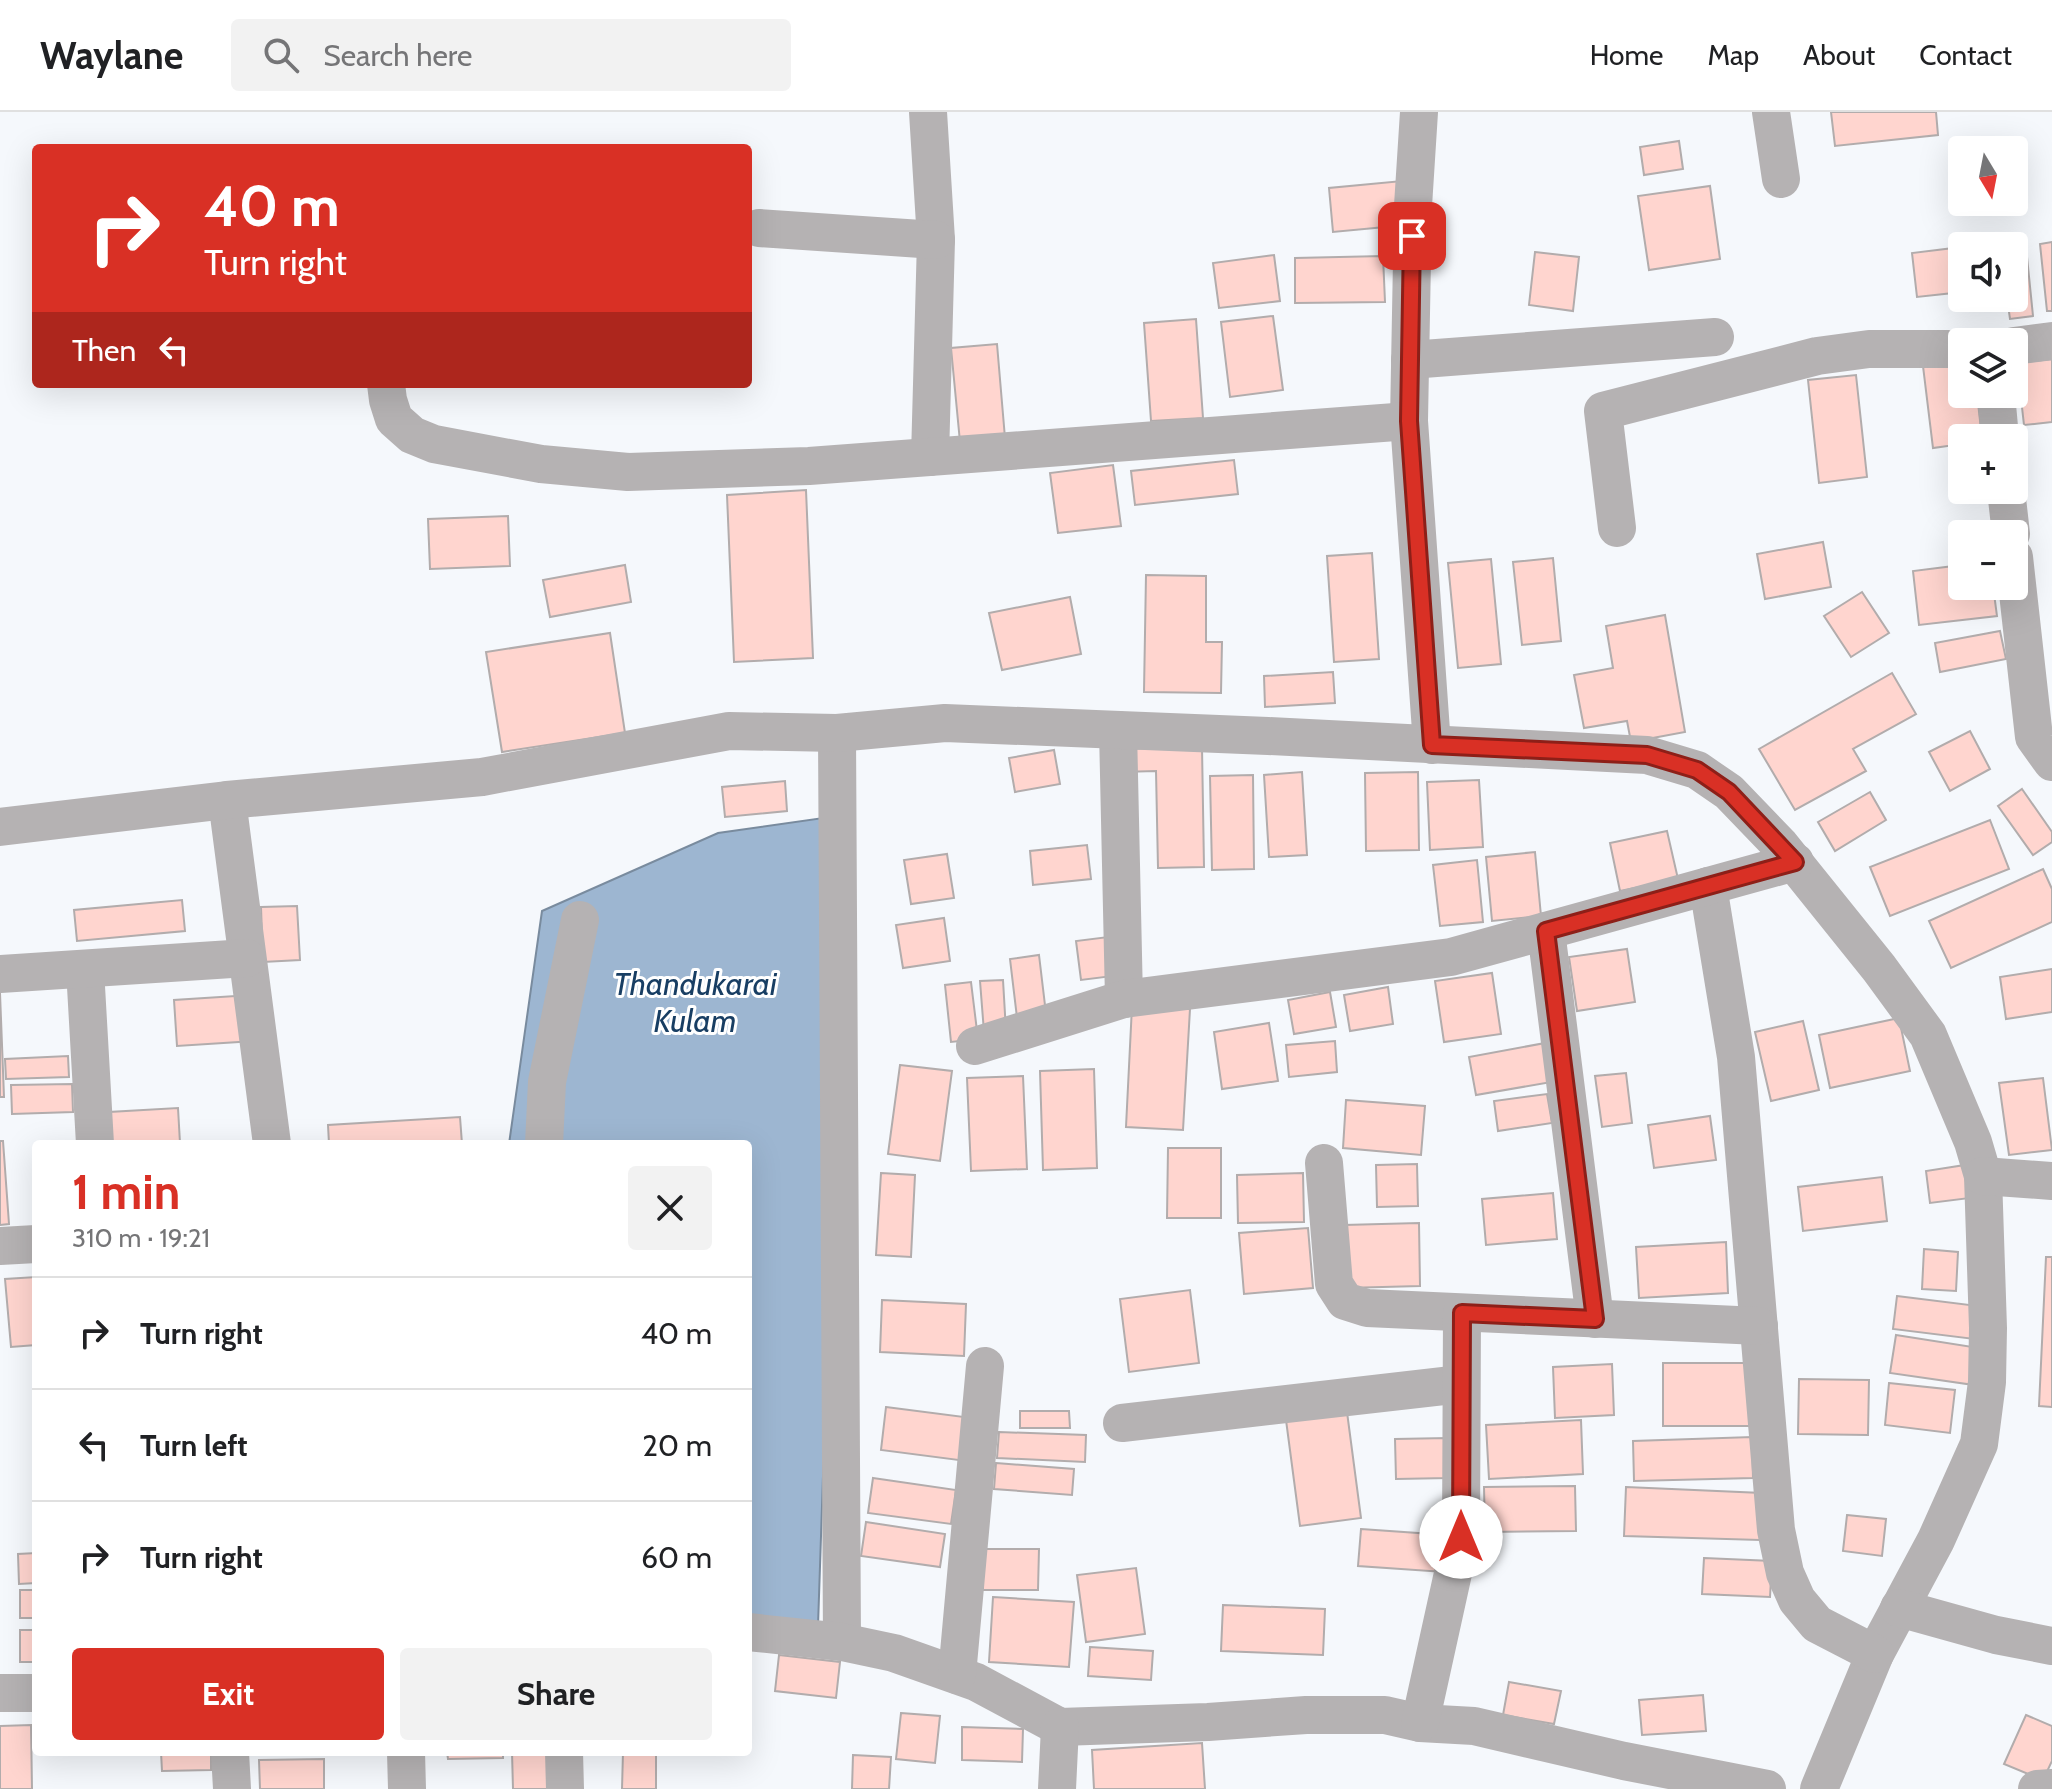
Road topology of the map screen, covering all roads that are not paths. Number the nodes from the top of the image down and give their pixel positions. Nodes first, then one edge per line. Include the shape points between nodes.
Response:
1 (928, 112) edge
2 (1419, 112) edge
3 (1771, 112) edge
4 (1781, 179) dead end
5 (759, 228) dead end
6 (936, 240) junction
7 (1715, 337) dead end
8 (2052, 341) edge
9 (2028, 344) edge
10 (1948, 349) edge
11 (1410, 360) junction
12 (386, 388) edge
13 (1409, 421) junction
14 (930, 457) junction
15 (1617, 528) dead end
16 (2019, 600) edge
17 (1118, 730) junction
18 (837, 733) junction
19 (1432, 745) junction
20 (2052, 762) edge
21 (227, 800) junction
22 (0, 827) edge
23 (1795, 862) junction
24 (1708, 886) junction
25 (580, 920) dead end
26 (1546, 931) junction
27 (247, 958) junction
28 (85, 969) junction
29 (0, 974) edge
30 (1124, 999) junction
31 (975, 1046) dead end
32 (95, 1140) edge
33 (271, 1140) edge
34 (544, 1140) edge
35 (1324, 1163) dead end
36 (1983, 1176) junction
37 (2052, 1181) edge
38 (32, 1244) edge
39 (0, 1246) edge
40 (1462, 1313) junction
41 (1595, 1319) junction
42 (1759, 1326) junction
43 (985, 1366) dead end
44 (1461, 1384) junction
45 (1122, 1423) dead end
46 (1899, 1608) junction
47 (752, 1632) edge
48 (842, 1642) junction
49 (2052, 1646) edge
50 (1875, 1654) junction
51 (957, 1675) junction
52 (0, 1693) edge
53 (32, 1693) edge
54 (1420, 1723) junction
55 (1060, 1727) junction
56 (230, 1756) edge
57 (406, 1756) edge
58 (564, 1756) edge
59 (2052, 1788) edge
60 (232, 1789) edge
61 (407, 1789) edge
62 (565, 1789) edge
63 (1057, 1789) edge
64 (1767, 1789) edge
65 (1819, 1789) edge
66 (2037, 1789) edge

1 - 6 street
2 - 11 street
3 - 4 street
5 - 6 street
6 - 14 street
7 - 11 street
8 - 9 street
10 - 15 street via 1869,349 1817,356 1603,411
11 - 13 street
12 - 14 street via 394,419 412,435 541,464 628,472
13 - 14 street
13 - 19 street
16 - 20 street via 2034,737
17 - 18 street via 945,723
17 - 19 street
17 - 30 street
18 - 21 street via 729,731 482,777
18 - 48 street
19 - 23 street via 1647,755 1697,770 1729,792
21 - 22 street
21 - 27 street
23 - 24 street
23 - 36 street via 1928,1035
24 - 26 street
24 - 42 street via 1736,1057
25 - 34 street via 547,1082
26 - 30 street via 1451,957
26 - 41 street
27 - 28 street
27 - 33 street
28 - 29 street
28 - 32 street
30 - 31 street
35 - 40 street via 1334,1284 1345,1301 1367,1308
36 - 37 street
36 - 46 street via 1988,1328 1979,1444
38 - 39 street
40 - 41 street
40 - 44 street
41 - 42 street
42 - 50 street via 1776,1530 1785,1573 1797,1600 1817,1624
43 - 51 street
44 - 45 street
44 - 54 street via 1461,1537
46 - 49 street
46 - 50 street
47 - 48 street
48 - 51 street
50 - 65 street
51 - 55 street
52 - 53 street
54 - 55 street via 1385,1715 1306,1715
54 - 64 street via 1474,1726
55 - 63 street
56 - 60 street
57 - 61 street
58 - 62 street
59 - 66 street

